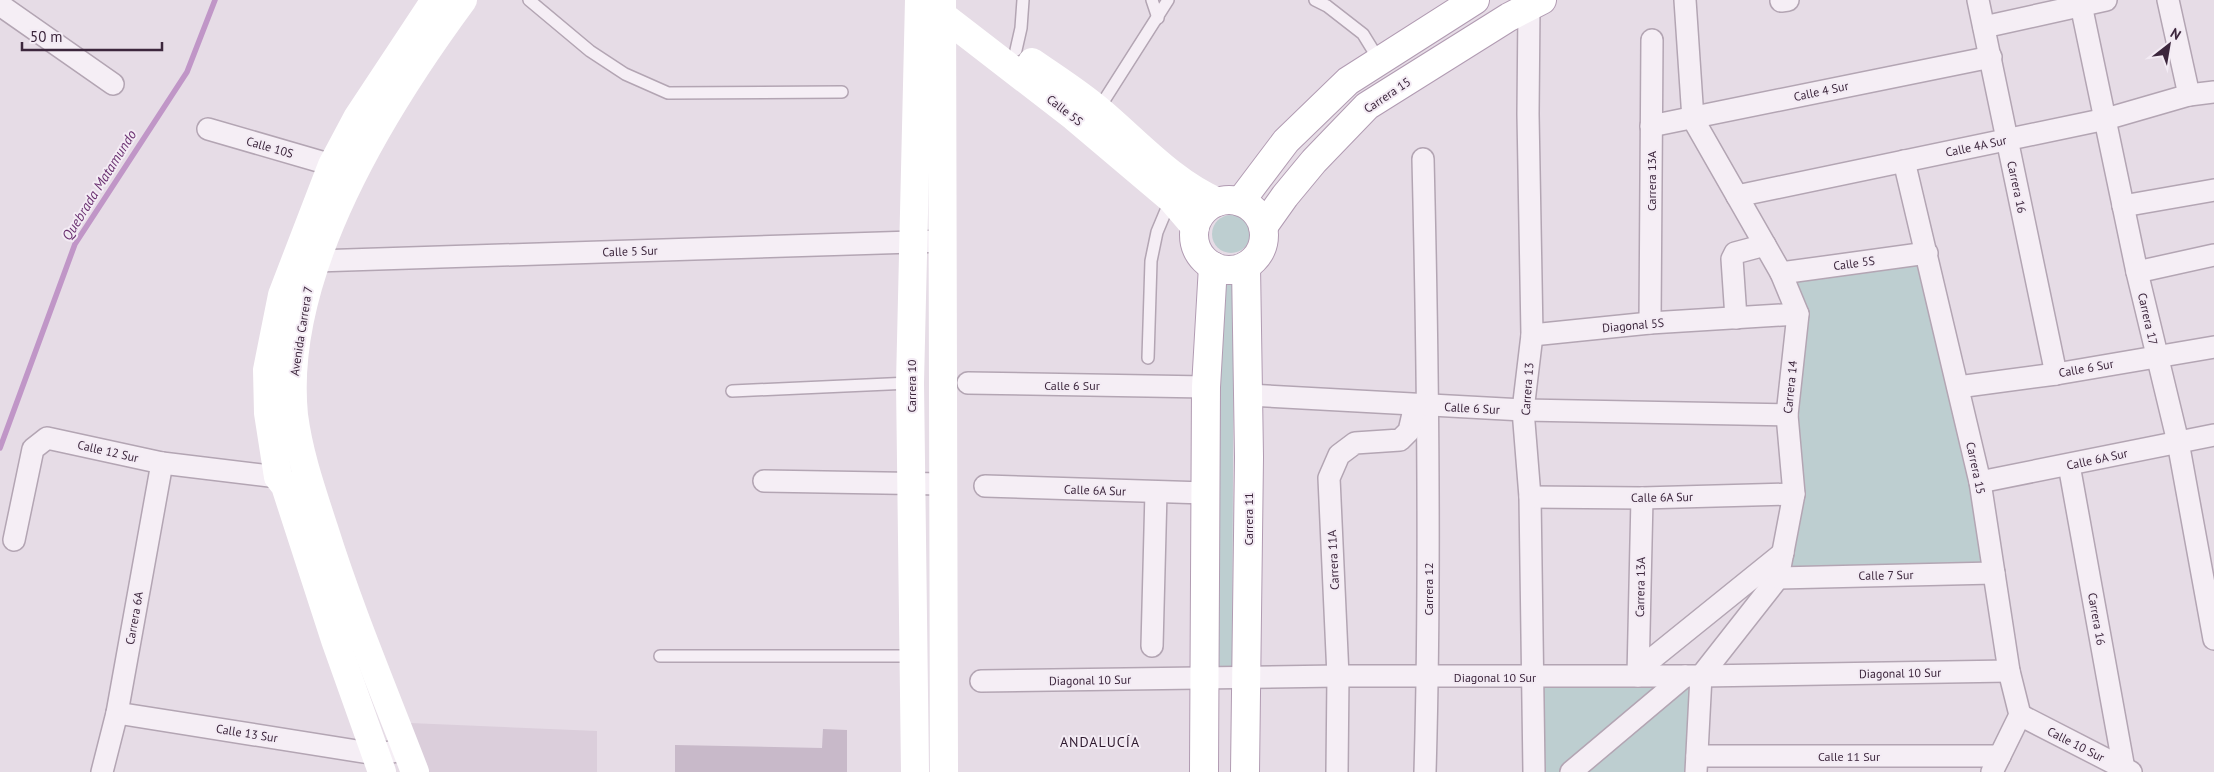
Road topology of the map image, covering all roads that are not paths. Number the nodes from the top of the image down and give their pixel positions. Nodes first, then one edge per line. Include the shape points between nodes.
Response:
1 (435, 0) edge
2 (463, 0) edge
3 (529, 0) edge
4 (919, 0) edge
5 (1023, 0) edge
6 (1152, 0) edge
7 (1168, 0) edge
8 (1315, 0) edge
9 (1685, 0) edge
10 (1978, 0) edge
11 (2106, 0) edge
12 (2168, 0) edge
13 (1536, 3) edge
14 (2080, 3) edge
15 (942, 4) edge
16 (1460, 4) edge
17 (0, 5) edge
18 (1158, 18) junction
19 (1984, 27) junction
20 (1652, 40) dead end
21 (1016, 50) junction
22 (1991, 57) junction
23 (1379, 60) junction
24 (113, 84) dead end
25 (842, 92) dead end
26 (2214, 92) edge
27 (2189, 95) junction
28 (1092, 118) junction
29 (1693, 119) junction
30 (2106, 119) junction
31 (1651, 126) junction
32 (208, 130) dead end
33 (2007, 139) junction
34 (1423, 159) dead end
35 (1904, 161) junction
36 (332, 165) junction
37 (2214, 190) edge
38 (1737, 196) junction
39 (1171, 199) junction
40 (1229, 202) junction
41 (2123, 206) junction
42 (1195, 227) junction
43 (1263, 227) junction
44 (944, 241) junction
45 (913, 243) junction
46 (1765, 245) junction
47 (1927, 253) junction
48 (2214, 255) edge
49 (306, 259) junction
50 (1213, 266) junction
51 (1246, 266) junction
52 (2138, 272) junction
53 (1781, 273) junction
54 (1798, 314) junction
55 (1736, 318) junction
56 (1650, 323) junction
57 (1532, 335) junction
58 (2214, 348) edge
59 (2156, 356) junction
60 (1148, 358) dead end
61 (2056, 374) junction
62 (910, 383) junction
63 (968, 383) dead end
64 (1206, 387) junction
65 (1958, 387) junction
66 (732, 391) dead end
67 (1248, 395) junction
68 (1422, 405) junction
69 (1523, 410) junction
70 (1787, 415) junction
71 (2214, 435) edge
72 (2178, 442) junction
73 (162, 464) junction
74 (2069, 465) junction
75 (305, 471) junction
76 (278, 477) junction
77 (764, 481) dead end
78 (1980, 482) junction
79 (912, 484) junction
80 (943, 484) junction
81 (985, 486) dead end
82 (1156, 492) junction
83 (1205, 493) junction
84 (1794, 494) junction
85 (1530, 497) junction
86 (1642, 498) junction
87 (14, 540) dead end
88 (2206, 548) edge
89 (1782, 554) junction
90 (1994, 572) junction
91 (1778, 578) junction
92 (2214, 639) edge
93 (1152, 646) dead end
94 (660, 656) dead end
95 (915, 656) junction
96 (2009, 671) junction
97 (1638, 673) junction
98 (1338, 676) junction
99 (1534, 676) junction
100 (1693, 676) junction
101 (1428, 677) junction
102 (1247, 678) junction
103 (1205, 679) junction
104 (981, 681) dead end
105 (117, 713) junction
106 (2020, 716) junction
107 (411, 761) edge
108 (379, 763) edge
109 (1697, 764) edge
110 (1996, 764) edge
111 (2126, 771) edge
112 (102, 772) edge
113 (915, 772) edge
114 (944, 772) edge
115 (1204, 772) edge
116 (1245, 772) edge
117 (1338, 772) edge
118 (1425, 772) edge
119 (1534, 772) edge
120 (1571, 772) edge

1 - 36 main road, Avenida Carrera 7 via 357,118
2 - 49 main road, Avenida Carrera 7 via 374,136
3 - 25 lane via 590,51 625,74 668,93
4 - 45 main road, Carrera 10
5 - 21 lane
6 - 18 lane
7 - 18 lane
8 - 23 lane via 1363,34
9 - 29 street, Carrera 14
10 - 19 street, Carrera 16
11 - 14 street
12 - 27 street
13 - 43 main road, Carrera 15 via 1367,106 1314,161
13 - 57 street, Carrera 13 via 1528,114
14 - 19 street
14 - 30 street, Carrera 17
15 - 21 main road, Calle 5S via 965,13
15 - 28 main road, Calle 5S
15 - 44 main road
16 - 23 main road
17 - 24 street
18 - 28 lane
19 - 22 street, Carrera 16
20 - 31 street, Carrera 13A
21 - 28 main road, Calle 5S
22 - 29 street, Calle 4 Sur
22 - 33 street, Carrera 16
23 - 40 main road via 1348,81
26 - 27 street, Calle 4A Sur
27 - 30 street, Calle 4A Sur
28 - 39 main road, Calle 5S
28 - 40 main road, Calle 5S via 1199,194
29 - 31 street, Calle 4 Sur
29 - 38 street, Carrera 14
30 - 33 street, Calle 4A Sur
30 - 41 street, Carrera 17
31 - 56 street, Carrera 13A
32 - 36 street, Calle 10S
33 - 35 street, Calle 4A Sur
33 - 61 street, Carrera 16
34 - 68 street
35 - 38 street, Calle 4A Sur
35 - 47 street, Carrera 15
36 - 49 main road, Avenida Carrera 7
37 - 41 street
38 - 46 street, Carrera 14
39 - 42 main road, Calle 5S
39 - 60 lane via 1156,232 1150,261
40 - 42 main road via 1201,214
40 - 43 main road via 1250,208
41 - 52 street, Carrera 17
42 - 50 main road via 1197,249
43 - 51 main road via 1261,249
44 - 45 street, Calle 5 Sur
44 - 80 main road
45 - 49 street, Calle 5 Sur
45 - 62 main road, Carrera 10
46 - 53 street, Carrera 14
46 - 55 street via 1735,253 1732,259
47 - 53 street, Calle 5S
47 - 65 street, Carrera 15
48 - 52 street
49 - 75 main road, Avenida Carrera 7 via 305,295 292,370 294,415
49 - 76 main road, Avenida Carrera 7 via 282,296 268,370 268,413
50 - 51 main road via 1230,270
50 - 64 main road
51 - 67 main road, Carrera 11
52 - 59 street, Carrera 17
53 - 54 street, Carrera 14
54 - 55 street
54 - 70 street, Carrera 14
55 - 56 street, Diagonal 5S
56 - 57 street, Diagonal 5S
57 - 69 street, Carrera 13
58 - 59 street, Calle 6 Sur
59 - 61 street, Calle 6 Sur
59 - 72 street, Carrera 17
61 - 65 street, Calle 6 Sur
62 - 66 lane
62 - 79 main road, Carrera 10
63 - 64 street, Calle 6 Sur
64 - 83 main road
65 - 78 street, Carrera 15
67 - 68 street, Calle 6 Sur
67 - 102 main road, Carrera 11
68 - 69 street, Calle 6 Sur
68 - 98 street, Carrera 11A via 1409,431 1400,440 1355,443 1339,455 1329,478
68 - 101 street, Carrera 12
69 - 70 street, Calle 6 Sur
69 - 85 street, Carrera 13
70 - 84 street, Carrera 14
71 - 72 street, Calle 6A Sur
72 - 74 street, Calle 6A Sur
72 - 88 street, Carrera 17
73 - 76 street, Calle 12 Sur
73 - 87 street, Calle 12 Sur via 48,438 33,449
73 - 105 street, Carrera 6A
74 - 78 street, Calle 6A Sur
74 - 111 street, Carrera 16
75 - 76 street, Calle 12 Sur
75 - 107 main road, Avenida Carrera 7 via 346,599
76 - 108 main road, Avenida Carrera 7 via 285,486
77 - 79 street
78 - 90 street, Carrera 15
79 - 80 street
79 - 95 main road, Carrera 10
80 - 114 main road
81 - 82 street, Calle 6A Sur
82 - 83 street, Calle 6A Sur
82 - 93 street
83 - 103 main road
84 - 86 street, Calle 6A Sur
84 - 89 street, Carrera 14
85 - 86 street, Calle 6A Sur
85 - 99 street, Carrera 13
86 - 97 street, Carrera 13A
88 - 92 street, Carrera 17
89 - 91 street, Carrera 14
89 - 97 street
90 - 91 street, Calle 7 Sur
90 - 96 street, Carrera 15
91 - 100 street, Carrera 14
94 - 95 lane
95 - 113 main road, Carrera 10
96 - 100 street, Diagonal 10 Sur
96 - 106 street, Carrera 15
97 - 99 street, Diagonal 10 Sur
97 - 100 street, Diagonal 10 Sur
98 - 101 street, Diagonal 10 Sur
98 - 102 street, Diagonal 10 Sur
98 - 117 street, Carrera 11A
99 - 101 street, Diagonal 10 Sur
99 - 119 street, Carrera 13
100 - 109 street
100 - 120 street, Carrera 14
101 - 118 street, Carrera 12
102 - 103 street, Diagonal 10 Sur
102 - 116 main road, Carrera 11
103 - 104 street, Diagonal 10 Sur
103 - 115 main road
105 - 108 street, Calle 13 Sur
105 - 112 street, Carrera 6A
106 - 110 street
106 - 111 street, Calle 10 Sur
107 - 108 street, Calle 13 Sur
109 - 110 street, Calle 11 Sur

